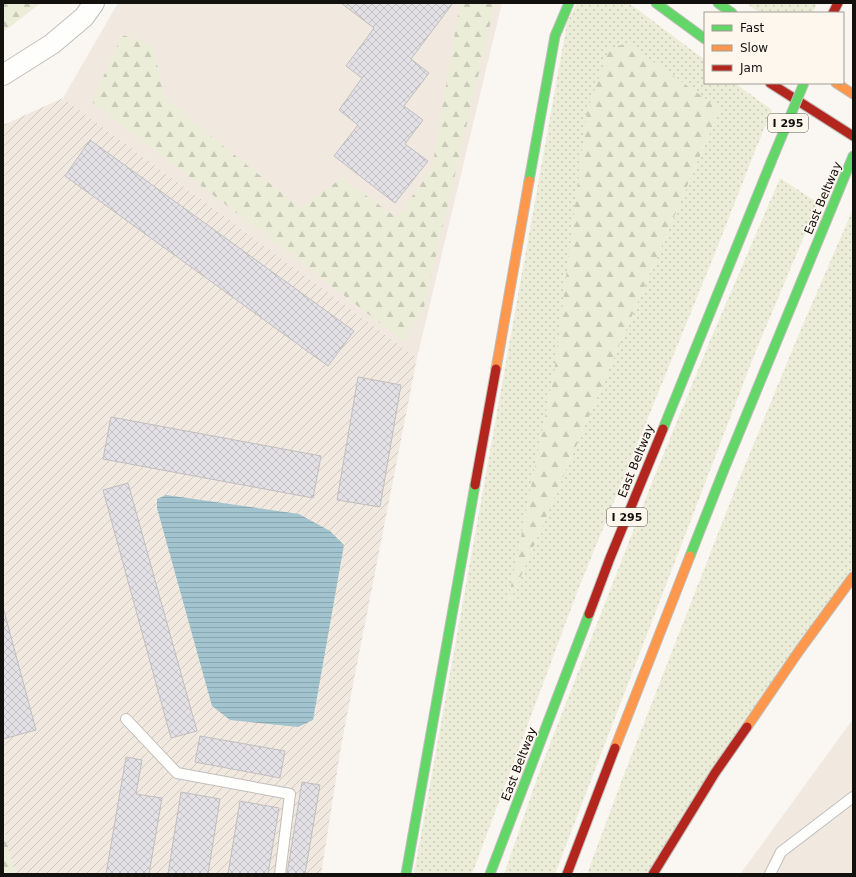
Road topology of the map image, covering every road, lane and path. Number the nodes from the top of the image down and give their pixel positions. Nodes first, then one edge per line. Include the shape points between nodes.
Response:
1 (94, 3) edge
2 (569, 3) edge
3 (656, 3) edge
4 (718, 3) edge
5 (557, 10) dead end
6 (731, 12) edge
7 (555, 36) junction
8 (704, 38) edge
9 (3, 75) edge
10 (772, 84) edge
11 (804, 84) edge
12 (838, 84) edge
13 (853, 94) edge
14 (853, 136) edge
15 (853, 156) edge
16 (853, 577) edge
17 (126, 718) dead end
18 (853, 797) edge
19 (280, 874) edge
20 (406, 874) edge
21 (490, 874) edge
22 (568, 874) edge
23 (653, 874) edge
24 (770, 874) edge

1 - 9 street via 84,17 52,44
2 - 7 main road
3 - 8 main road
4 - 6 main road
5 - 7 main road
7 - 20 main road
10 - 14 main road
11 - 21 main road, East Beltway / I 295, bridge via 610,558
12 - 13 main road
15 - 22 main road, East Beltway via 725,467
16 - 23 main road via 715,773
17 - 19 lane via 177,773 290,794
18 - 24 lane via 781,852

